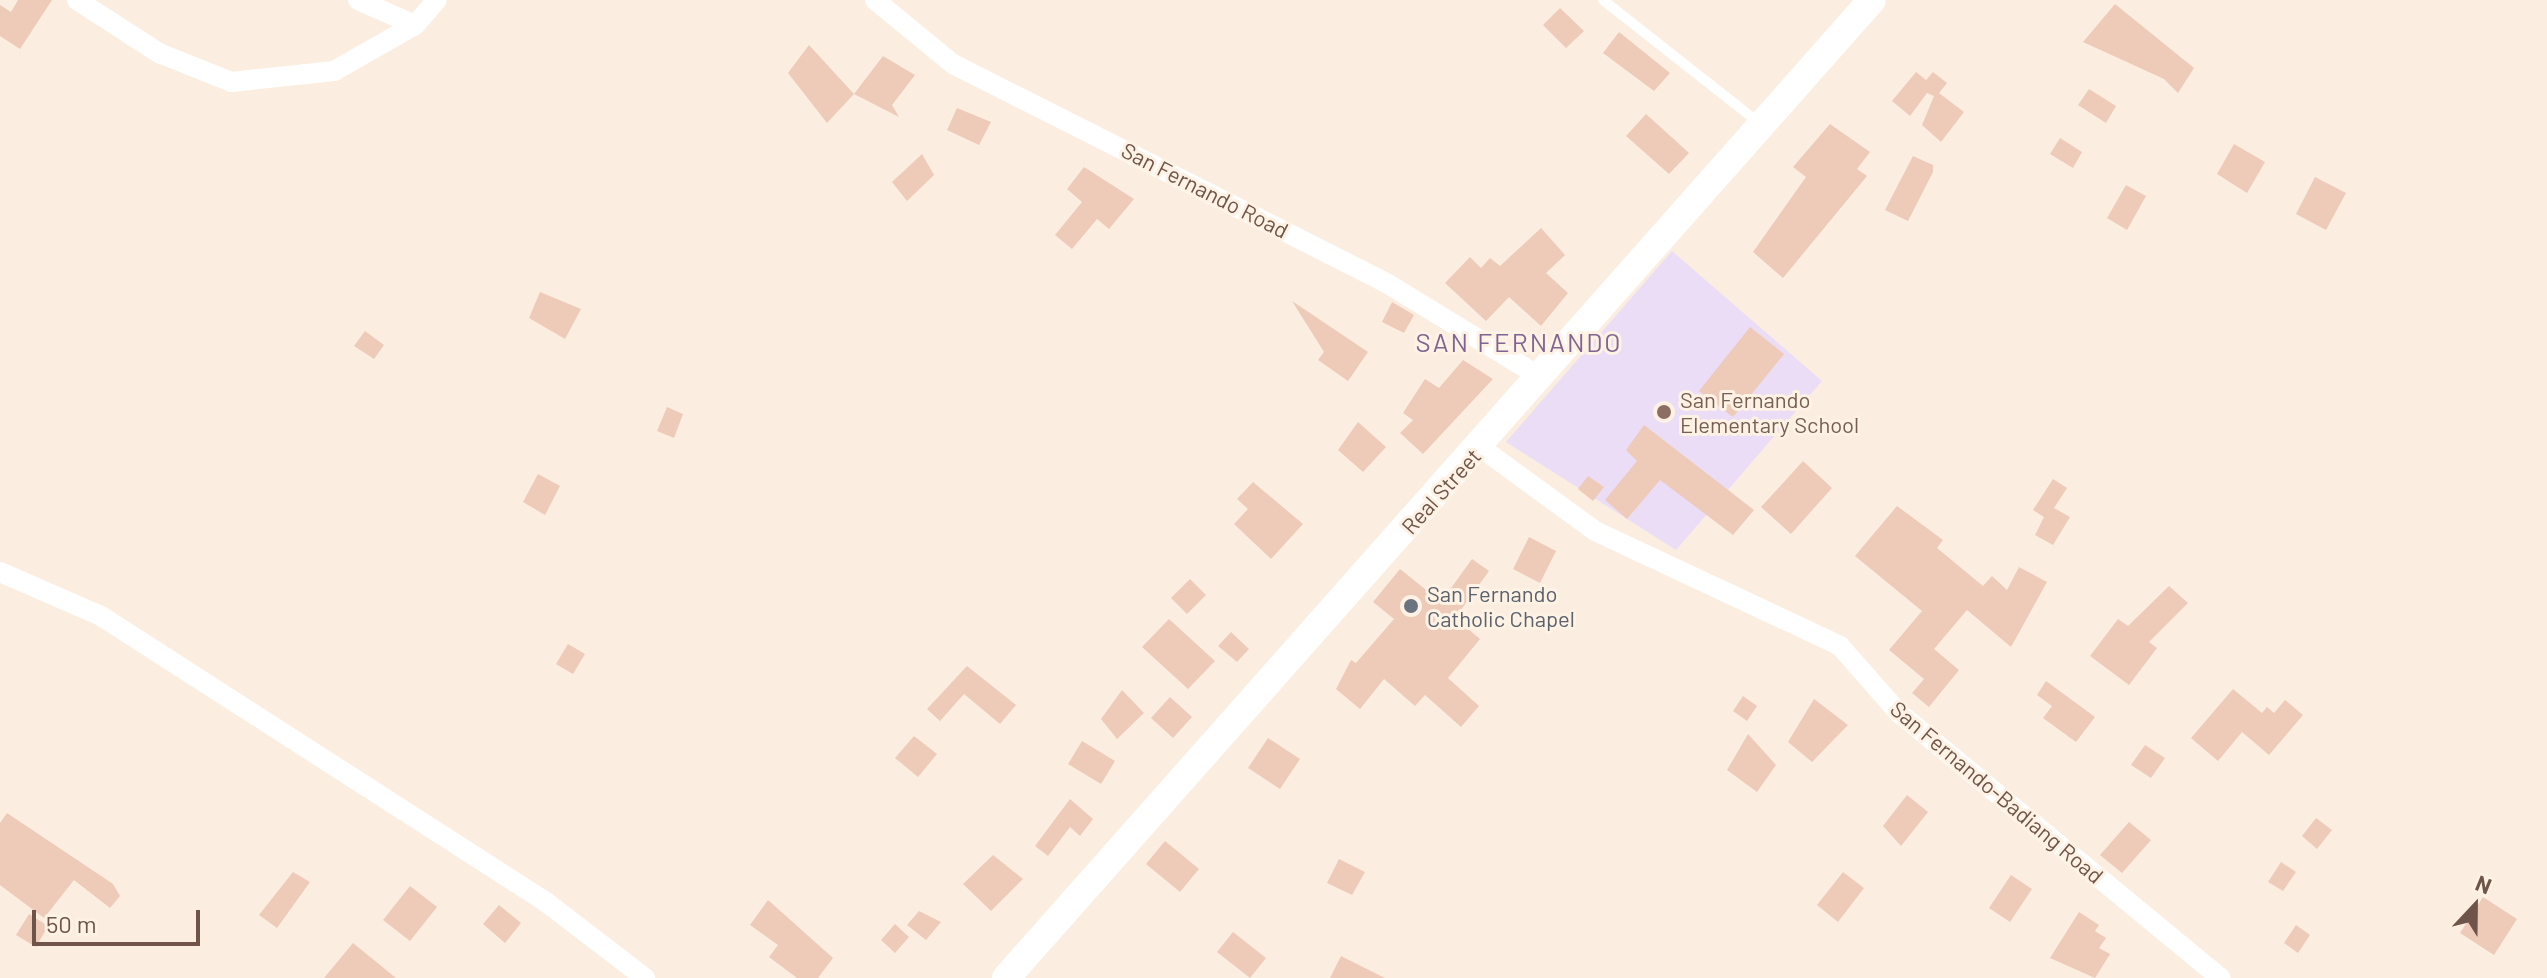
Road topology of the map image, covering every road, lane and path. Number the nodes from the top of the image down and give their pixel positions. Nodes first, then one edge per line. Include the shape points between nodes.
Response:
1 (358, 0) edge
2 (437, 0) edge
3 (875, 0) edge
4 (1603, 0) edge
5 (1872, 0) edge
6 (92, 4) edge
7 (415, 25) junction
8 (1763, 126) junction
9 (1539, 376) junction
10 (1480, 447) junction
11 (0, 572) edge
12 (645, 978) edge
13 (1006, 978) edge
14 (2221, 978) edge

1 - 7 street
2 - 7 street
3 - 9 street, San Fernando Road via 953,64 1388,284
4 - 8 lane
5 - 8 main road, Real Street
6 - 7 street via 159,53 231,82 334,71
8 - 9 main road, Real Street
9 - 10 main road, Real Street
10 - 13 main road, Real Street
10 - 14 street, San Fernando-Badiang Road via 1595,531 1840,646 1898,712
11 - 12 street via 101,616 546,902

